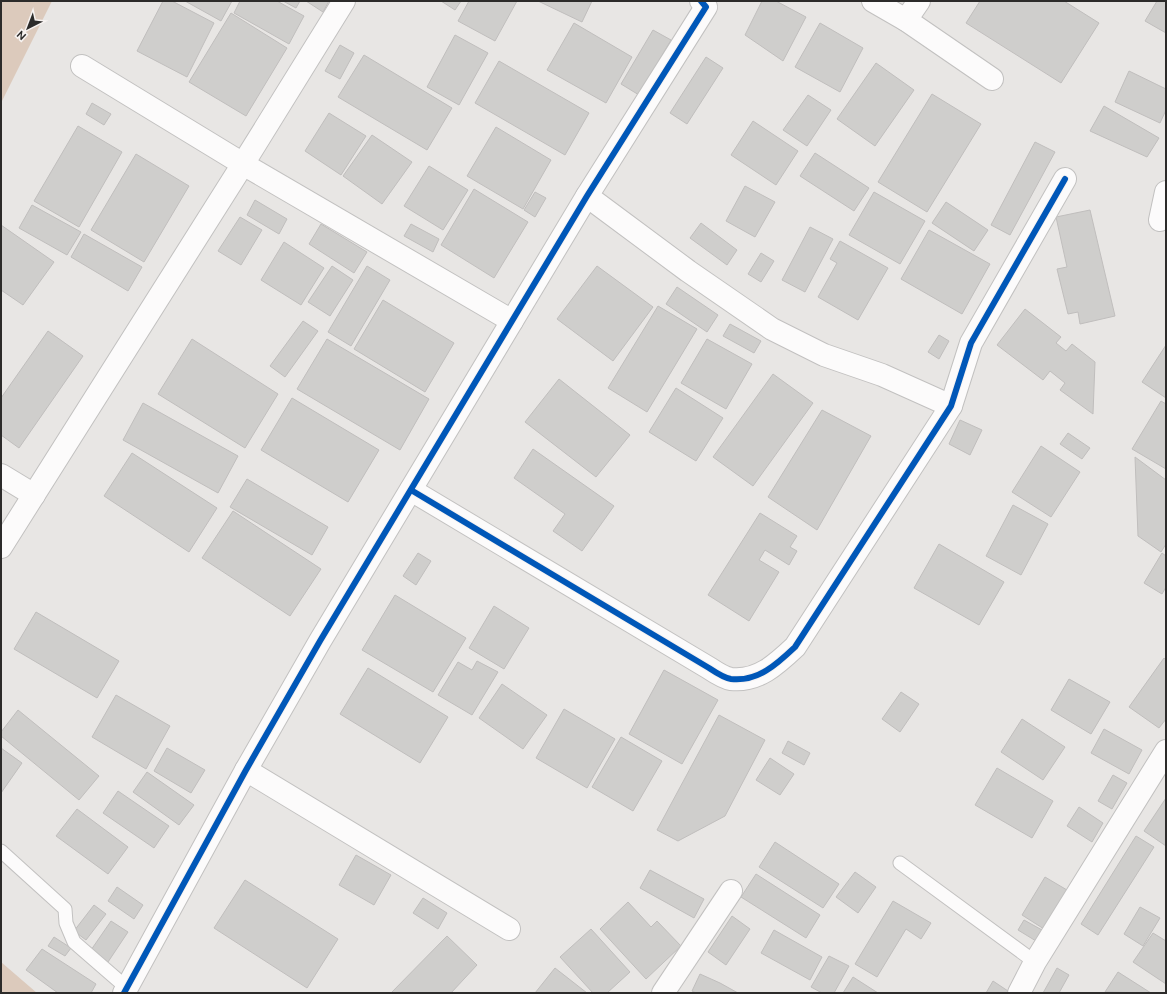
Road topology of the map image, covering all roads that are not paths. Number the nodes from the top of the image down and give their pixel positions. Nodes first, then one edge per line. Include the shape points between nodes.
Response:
1 (344, 1) edge
2 (873, 1) edge
3 (919, 1) edge
4 (707, 3) edge
5 (906, 20) junction
6 (82, 66) dead end
7 (992, 79) dead end
8 (244, 164) junction
9 (1065, 179) dead end
10 (1166, 192) edge
11 (587, 196) junction
12 (1160, 220) dead end
13 (512, 321) junction
14 (951, 406) junction
15 (1, 475) edge
16 (411, 490) junction
17 (34, 495) junction
18 (1, 547) edge
19 (1165, 755) edge
20 (246, 770) junction
21 (1, 851) edge
22 (900, 863) dead end
23 (731, 891) dead end
24 (510, 929) dead end
25 (1035, 962) junction
26 (126, 991) edge
27 (663, 993) edge
28 (1019, 993) edge

1 - 8 street
2 - 5 street
3 - 5 street
4 - 11 street
5 - 7 street
6 - 8 street
8 - 13 street
8 - 17 street
9 - 14 street via 971,343
10 - 12 street
11 - 13 street
11 - 14 street via 772,329 824,356 882,375
13 - 16 street
14 - 16 street via 795,647 772,669 750,677 731,679 709,668
15 - 17 street
16 - 20 street
17 - 18 street
19 - 25 street
20 - 24 street
20 - 26 street
21 - 26 lane via 65,909 66,923 74,942
22 - 25 lane
23 - 27 street
25 - 28 street

